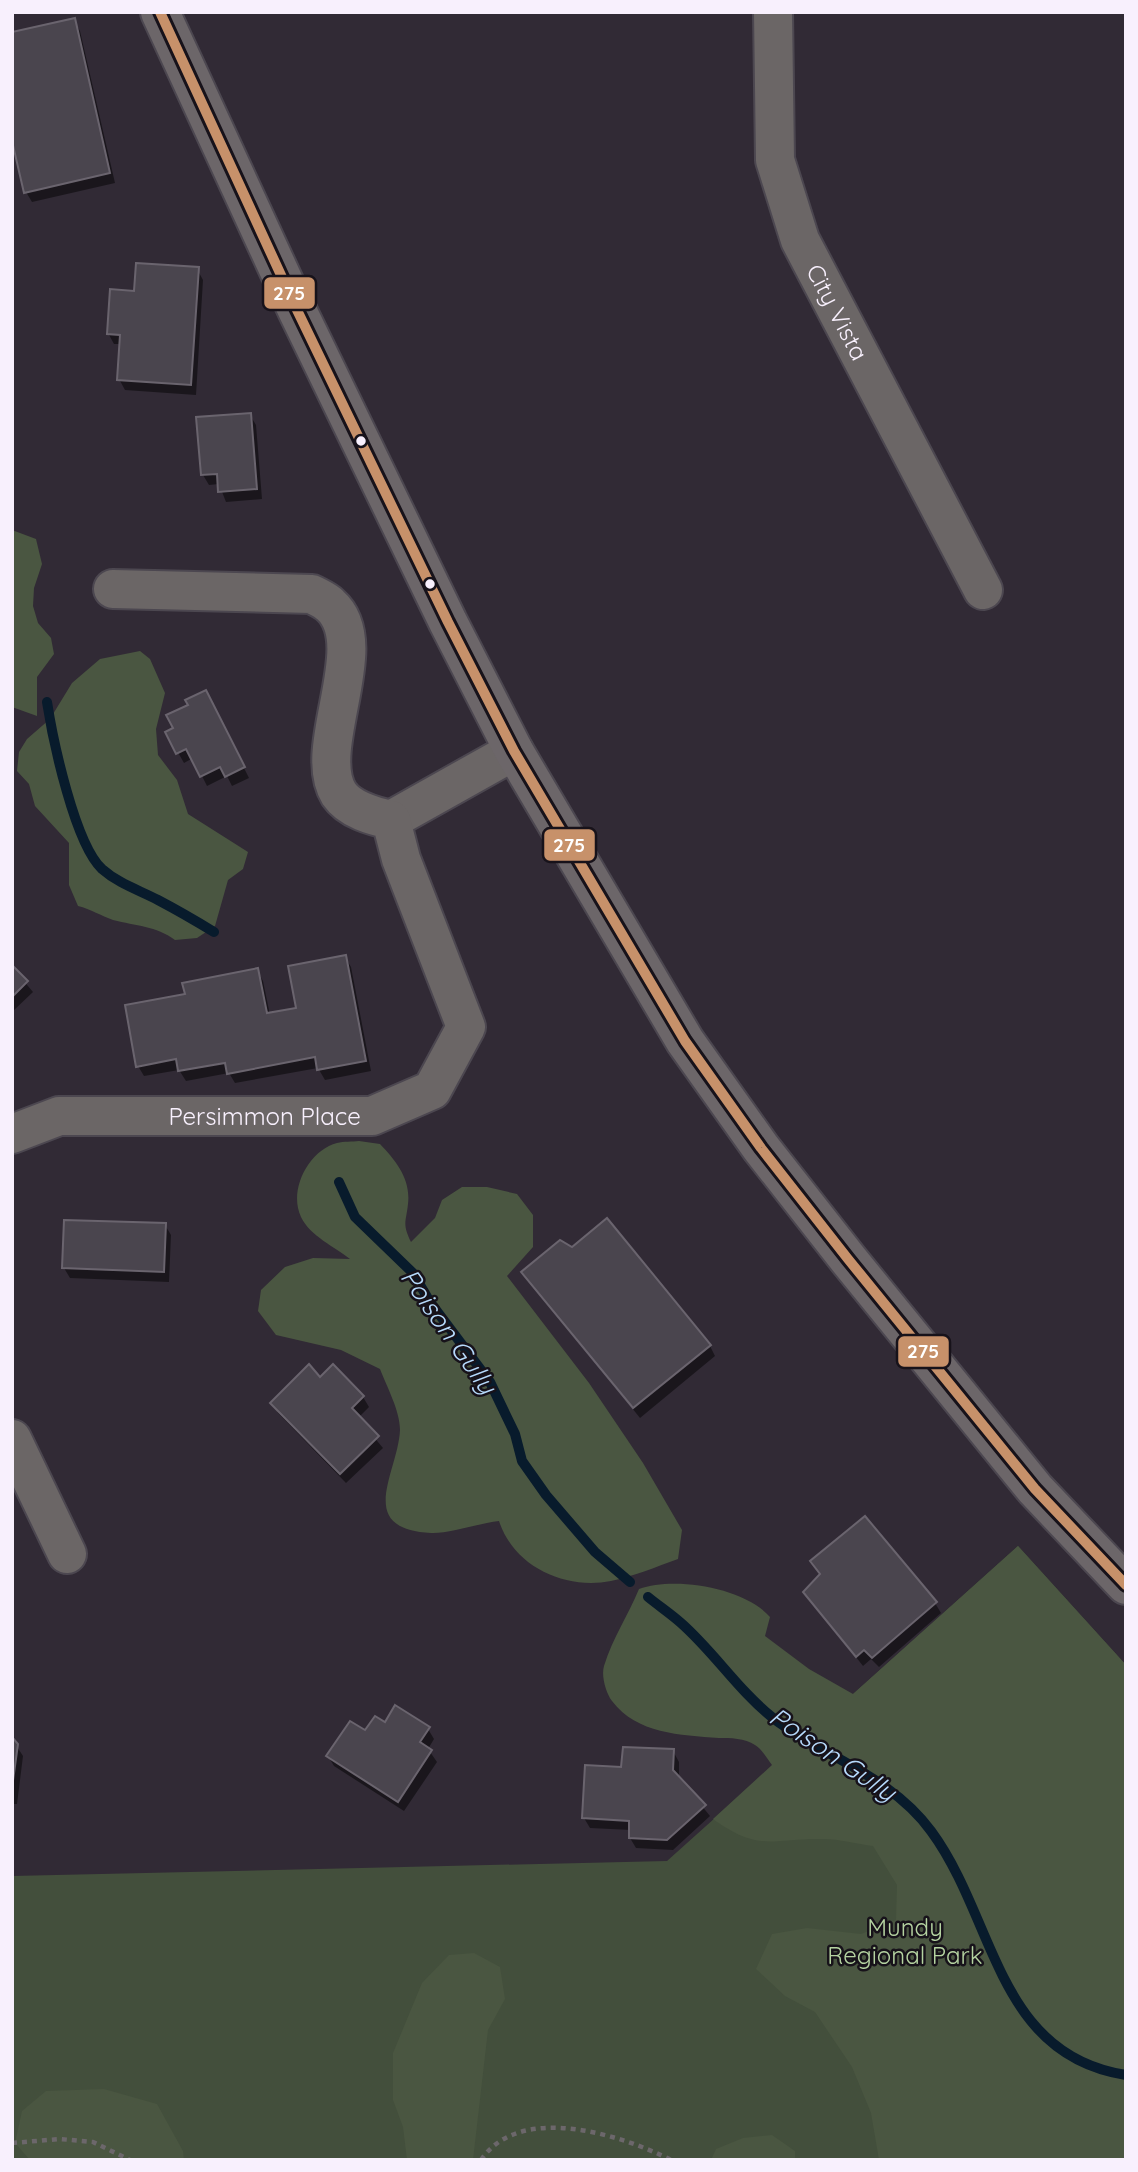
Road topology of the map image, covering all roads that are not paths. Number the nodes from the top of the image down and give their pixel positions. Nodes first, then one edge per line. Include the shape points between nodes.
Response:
1 (160, 12) edge
2 (773, 12) edge
3 (113, 590) dead end
4 (982, 590) dead end
5 (514, 751) junction
6 (391, 820) junction
7 (12, 1134) edge
8 (12, 1439) edge
9 (67, 1554) dead end
10 (1126, 1585) edge

1 - 5 main road via 303,322
2 - 4 street, City Vista via 775,160 800,240
3 - 6 street via 312,594 331,605 342,622 346,641 333,774 340,794 365,814
5 - 6 street
5 - 10 main road via 685,1041 761,1148 1035,1489
6 - 7 street, Persimmon Place via 401,859 466,1027 432,1090 372,1116 59,1116
8 - 9 street

